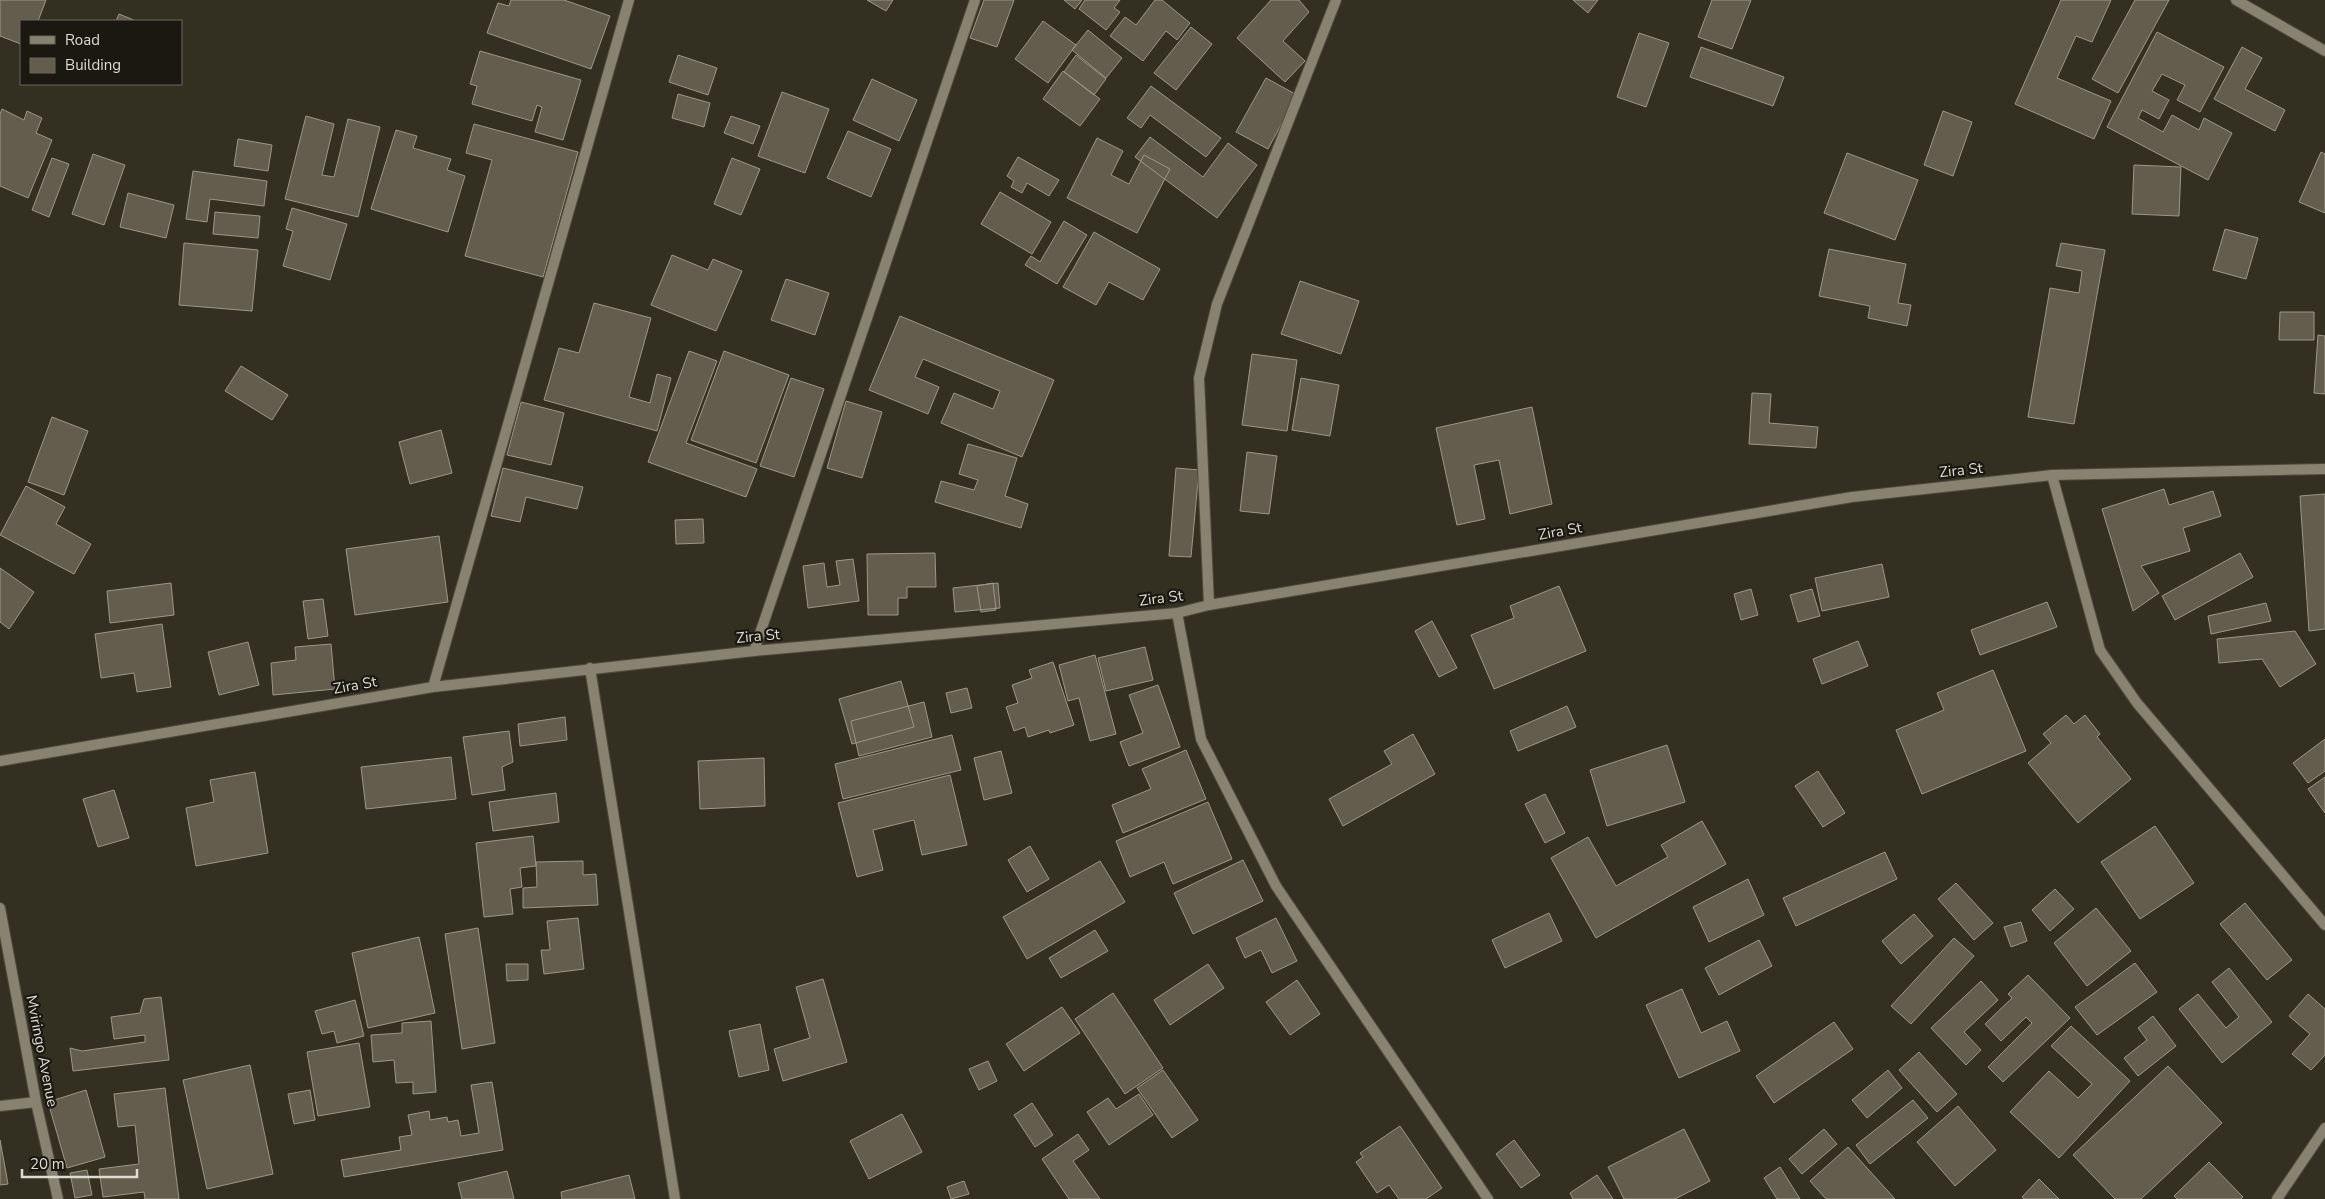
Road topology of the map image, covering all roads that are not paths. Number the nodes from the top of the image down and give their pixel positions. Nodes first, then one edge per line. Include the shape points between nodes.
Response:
1 (629, 0) edge
2 (975, 0) edge
3 (1336, 0) edge
4 (2236, 0) edge
5 (2325, 51) edge
6 (2325, 469) edge
7 (2052, 475) junction
8 (1209, 606) junction
9 (1177, 613) junction
10 (754, 651) junction
11 (590, 668) junction
12 (433, 687) junction
13 (0, 761) edge
14 (0, 908) edge
15 (2325, 926) edge
16 (36, 1102) junction
17 (0, 1106) edge
18 (2325, 1128) edge
19 (58, 1199) edge
20 (675, 1199) edge
21 (1488, 1199) edge
22 (2277, 1199) edge

1 - 12 street
2 - 10 street
3 - 8 street via 1217,304 1199,378
4 - 5 street
6 - 7 street, Zira St
7 - 8 street, Zira St via 1852,497
7 - 15 street via 2100,650 2137,703
8 - 9 street, Zira St
9 - 10 street, Zira St
9 - 21 street via 1201,739 1276,886
10 - 11 street, Zira St
11 - 12 street, Zira St
11 - 20 street
12 - 13 street, Zira St
14 - 16 street, Mviringo Avenue
16 - 17 street
16 - 19 street, Mviringo Avenue
18 - 22 street

